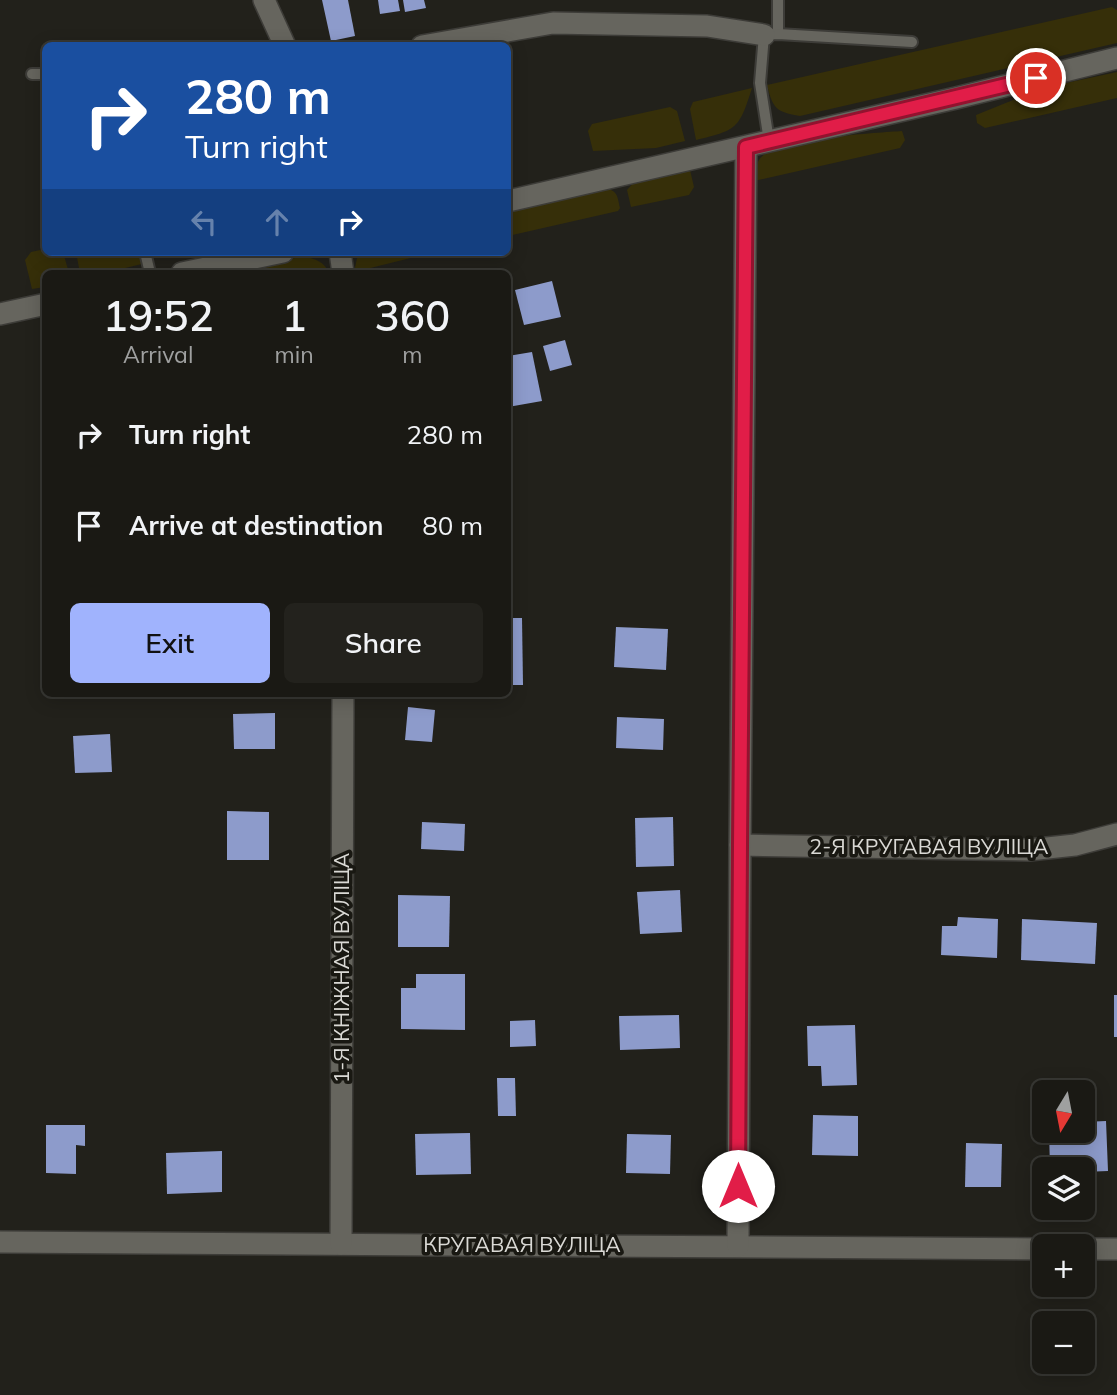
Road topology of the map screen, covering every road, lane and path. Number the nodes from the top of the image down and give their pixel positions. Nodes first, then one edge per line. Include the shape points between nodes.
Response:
1 (264, 0) edge
2 (778, 0) edge
3 (771, 34) junction
4 (283, 42) edge
5 (445, 42) edge
6 (912, 42) dead end
7 (1117, 58) edge
8 (32, 74) dead end
9 (42, 74) edge
10 (769, 141) junction
11 (746, 147) junction
12 (511, 200) edge
13 (264, 256) edge
14 (196, 270) edge
15 (42, 305) edge
16 (0, 314) edge
17 (343, 697) edge
18 (1117, 834) edge
19 (740, 845) junction
20 (0, 1242) edge
21 (341, 1244) junction
22 (738, 1246) junction
23 (1032, 1249) edge
24 (1095, 1249) edge
25 (1117, 1249) edge

1 - 4 street
2 - 3 lane
3 - 5 street via 707,26 553,23
3 - 6 lane
3 - 10 lane via 760,83
7 - 10 street
8 - 9 lane
10 - 11 street
11 - 12 street
11 - 19 street
13 - 14 street
15 - 16 street
17 - 21 street, 1-Я КНІЖНАЯ ВУЛІЦА
18 - 19 street, 2-Я КРУГАВАЯ ВУЛІЦА via 1029,850
19 - 22 street
20 - 21 street, КРУГАВАЯ ВУЛІЦА
21 - 22 street, КРУГАВАЯ ВУЛІЦА
22 - 23 street, КРУГАВАЯ ВУЛІЦА
24 - 25 street

